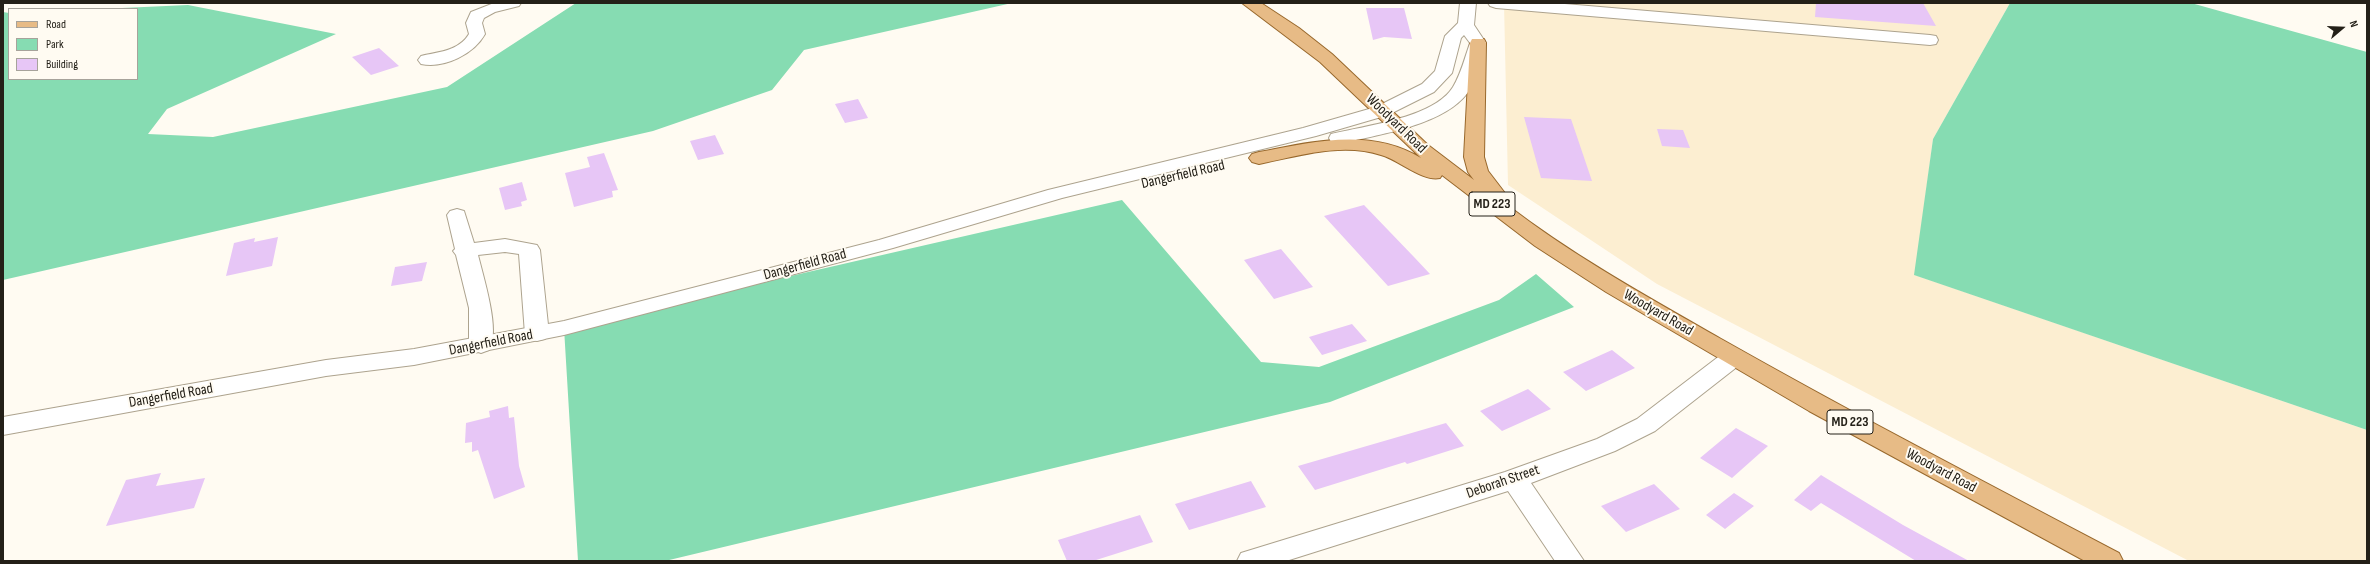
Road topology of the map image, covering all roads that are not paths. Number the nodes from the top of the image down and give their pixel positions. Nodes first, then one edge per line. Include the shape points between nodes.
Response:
1 (513, 3) edge
2 (1250, 3) edge
3 (1468, 3) edge
4 (1496, 3) edge
5 (1466, 25) junction
6 (1930, 40) dead end
7 (1478, 43) junction
8 (427, 60) dead end
9 (1388, 118) junction
10 (1258, 158) junction
11 (457, 215) dead end
12 (970, 220) junction
13 (1524, 228) junction
14 (464, 251) junction
15 (537, 334) junction
16 (480, 345) junction
17 (1734, 357) junction
18 (3, 426) edge
19 (1514, 479) junction
20 (1251, 561) edge
21 (1570, 561) edge
22 (2109, 561) edge

1 - 8 street via 477,14 474,23 477,34 465,48
2 - 9 main road, Woodyard Road / MD 223 via 1326,58
3 - 5 street
4 - 6 street
5 - 7 street
5 - 9 street via 1454,36 1443,73 1428,88
7 - 9 street via 1455,97 1425,115
7 - 13 main road via 1474,157 1478,172
9 - 10 street, Dangerfield Road
9 - 12 street, Dangerfield Road via 1309,132 1094,184
9 - 13 main road, Woodyard Road / MD 223 via 1458,179
10 - 12 street, Dangerfield Road via 1041,209
10 - 13 main road via 1330,144 1349,143 1384,148 1401,154
11 - 14 street
12 - 15 street, Dangerfield Road
13 - 17 main road, Woodyard Road / MD 223 via 1607,283
14 - 15 street via 506,245 519,245 529,250
14 - 16 street via 475,282 480,308
15 - 16 street, Dangerfield Road
16 - 18 street, Dangerfield Road via 414,357 326,368
17 - 19 street, Deborah Street via 1686,396 1632,433
17 - 22 main road, Woodyard Road / MD 223
19 - 20 street, Deborah Street
19 - 21 street

